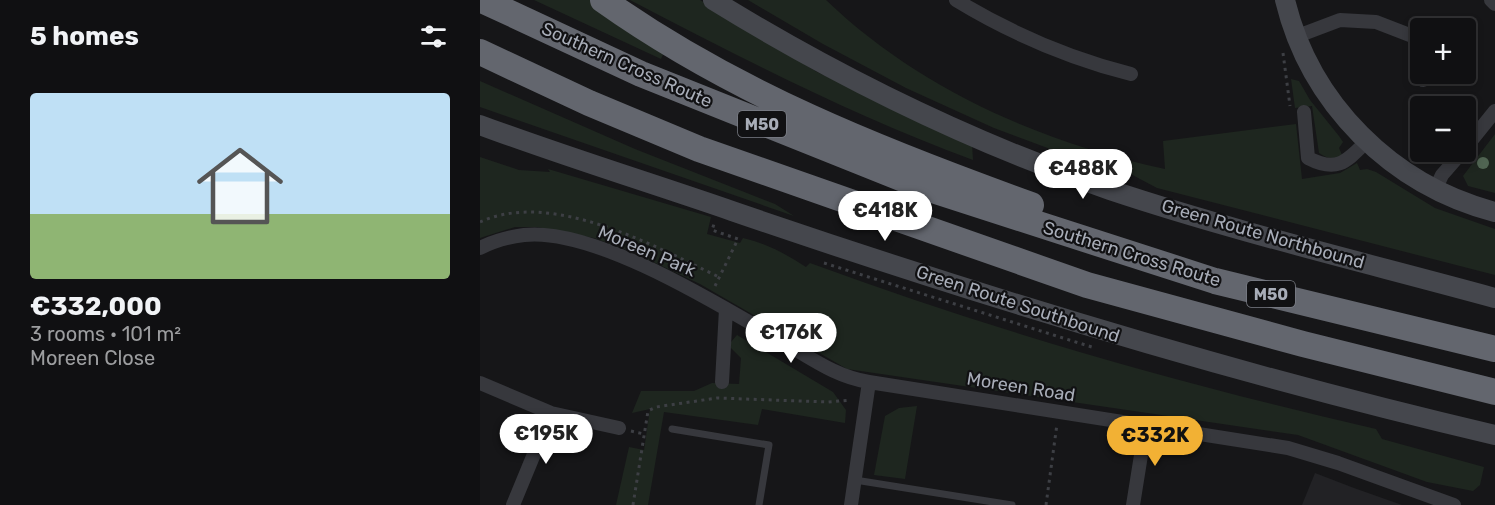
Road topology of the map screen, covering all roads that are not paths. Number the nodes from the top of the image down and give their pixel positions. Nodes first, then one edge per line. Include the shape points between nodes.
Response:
1 (482, 0) edge
2 (603, 0) edge
3 (713, 0) edge
4 (956, 0) edge
5 (1285, 0) edge
6 (1491, 0) edge
7 (1495, 4) edge
8 (1410, 35) edge
9 (1295, 37) junction
10 (480, 52) edge
11 (480, 67) edge
12 (1131, 74) dead end
13 (1495, 111) edge
14 (1304, 112) road end
15 (480, 124) edge
16 (480, 135) edge
17 (1476, 135) edge
18 (1367, 141) junction
19 (557, 154) junction
20 (1453, 162) edge
21 (1435, 190) junction
22 (1495, 212) edge
23 (480, 248) edge
24 (1087, 285) junction
25 (1495, 298) edge
26 (726, 309) junction
27 (1401, 325) junction
28 (1495, 349) edge
29 (722, 382) dead end
30 (869, 382) junction
31 (480, 383) edge
32 (1495, 392) edge
33 (550, 413) junction
34 (1146, 424) junction
35 (619, 428) dead end
36 (672, 429) dead end
37 (1495, 435) edge
38 (855, 480) junction
39 (513, 505) edge
40 (759, 505) edge
41 (851, 505) edge
42 (1012, 505) edge
43 (1133, 505) edge
44 (1454, 505) edge

1 - 27 highway, Southern Cross Route / M50 via 641,74 923,187 1215,281
2 - 27 highway via 635,23 743,85 850,137 1080,223 1350,304
3 - 25 main road, Green Route Northbound via 859,83 1049,167 1110,190 1238,228
4 - 12 street via 990,21 1060,53
5 - 9 main road
6 - 7 street
8 - 9 street via 1376,22 1340,20
9 - 18 main road via 1314,76 1346,120
10 - 24 highway, M50 via 699,149
11 - 24 highway via 728,174 918,240
13 - 17 street
14 - 18 street via 1308,158 1325,166 1334,166 1352,156
15 - 19 main road, Green Route Southbound
16 - 19 main road
18 - 21 main road via 1389,161
19 - 37 main road, Green Route Southbound via 814,240 1172,352
20 - 21 street
21 - 22 main road
23 - 26 street, Moreen Park via 526,234 560,238 630,260
24 - 32 highway, M50
26 - 29 street
26 - 30 street, Moreen Park via 842,376
27 - 28 highway, Southern Cross Route / M50
30 - 34 street, Moreen Road
30 - 38 street
31 - 33 street
33 - 35 street
33 - 39 street
34 - 43 street
34 - 44 street, Moreen Road via 1307,452
36 - 40 lane via 769,445
38 - 41 street
38 - 42 lane

